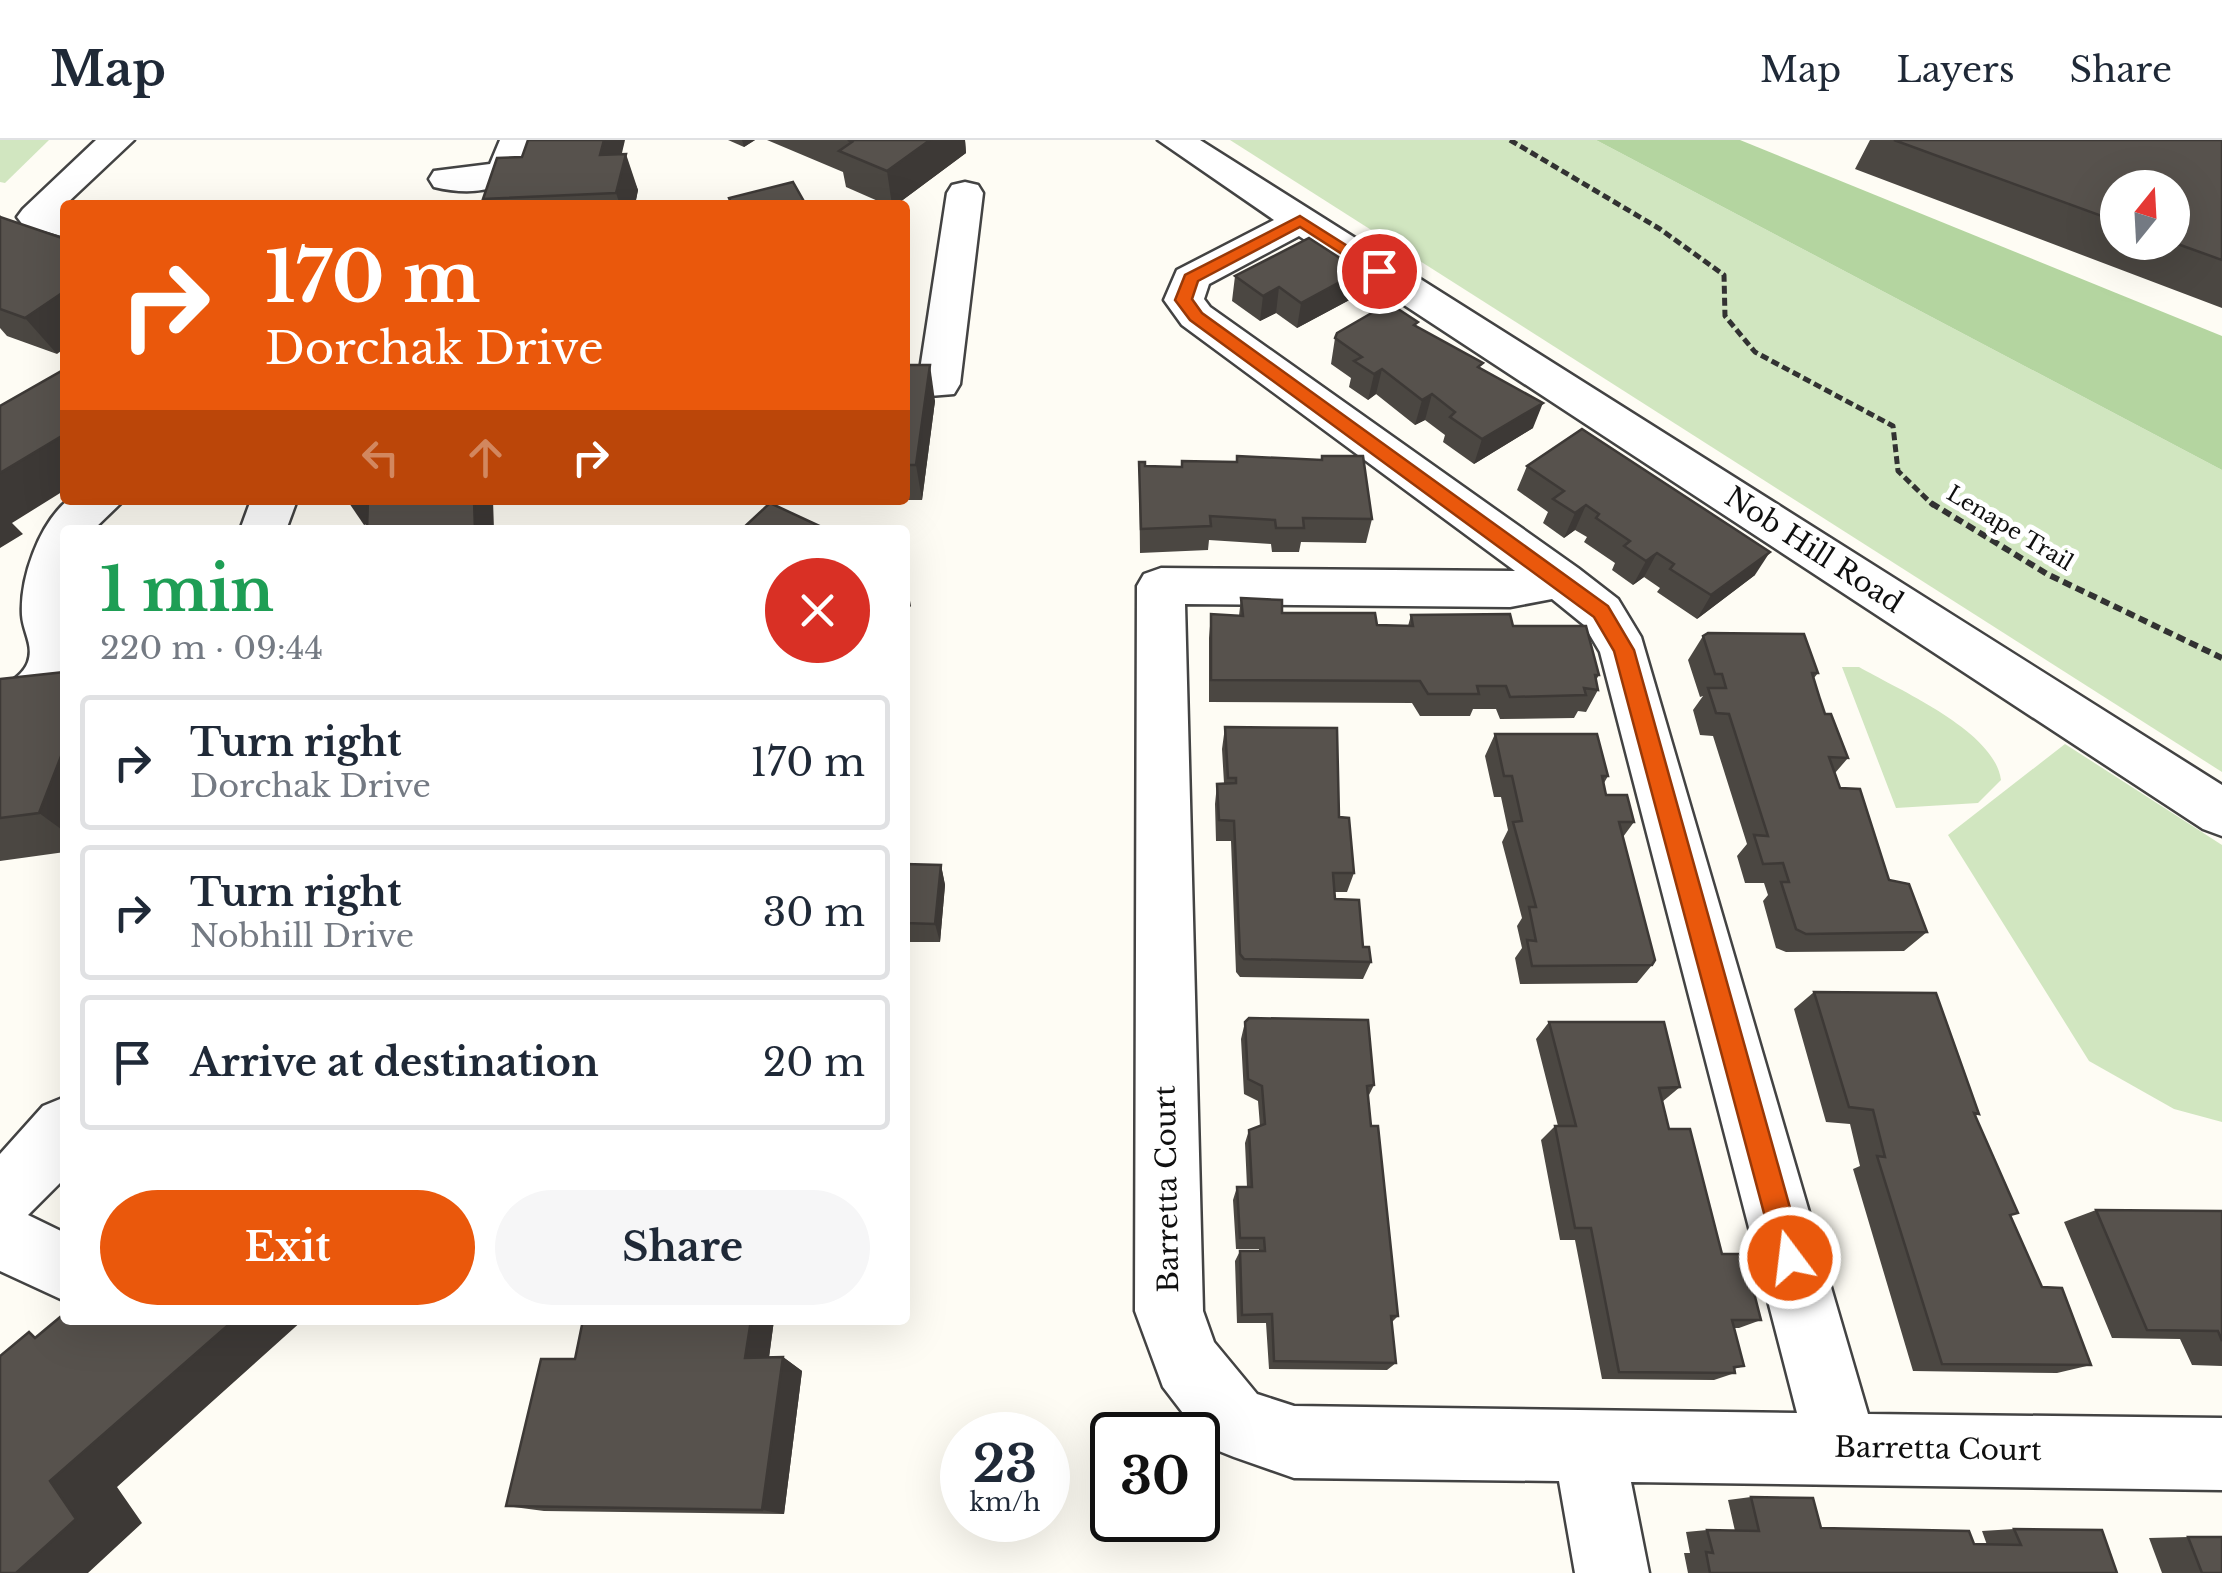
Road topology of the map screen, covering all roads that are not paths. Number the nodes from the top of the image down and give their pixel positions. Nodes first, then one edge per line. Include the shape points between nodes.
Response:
1 (116, 140) edge
2 (461, 140) edge
3 (518, 140) edge
4 (1176, 140) edge
5 (440, 192) edge
6 (965, 193) dead end
7 (1300, 221) junction
8 (60, 224) edge
9 (910, 384) edge
10 (94, 505) edge
11 (73, 525) edge
12 (60, 546) edge
13 (1561, 580) junction
14 (0, 713) edge
15 (2222, 813) edge
16 (60, 1134) edge
17 (0, 1198) edge
18 (0, 1236) edge
19 (60, 1266) edge
20 (1588, 1445) junction
21 (1842, 1448) junction
22 (2222, 1454) edge
23 (1612, 1573) edge

1 - 8 street via 36,217
2 - 5 street
3 - 5 street via 506,172
4 - 7 street, Nob Hill Road
6 - 9 street via 938,384
7 - 13 street via 1190,278 1184,300 1196,316
7 - 15 street, Nob Hill Road
10 - 11 street
12 - 14 street via 46,619 55,650 50,666 26,701
13 - 20 street, Barretta Court via 1510,590 1161,586 1169,1311 1187,1362 1234,1422 1294,1442
13 - 21 street via 1601,612 1624,650
16 - 17 street
18 - 19 street
20 - 21 street, Barretta Court
20 - 23 street
21 - 22 street, Barretta Court

